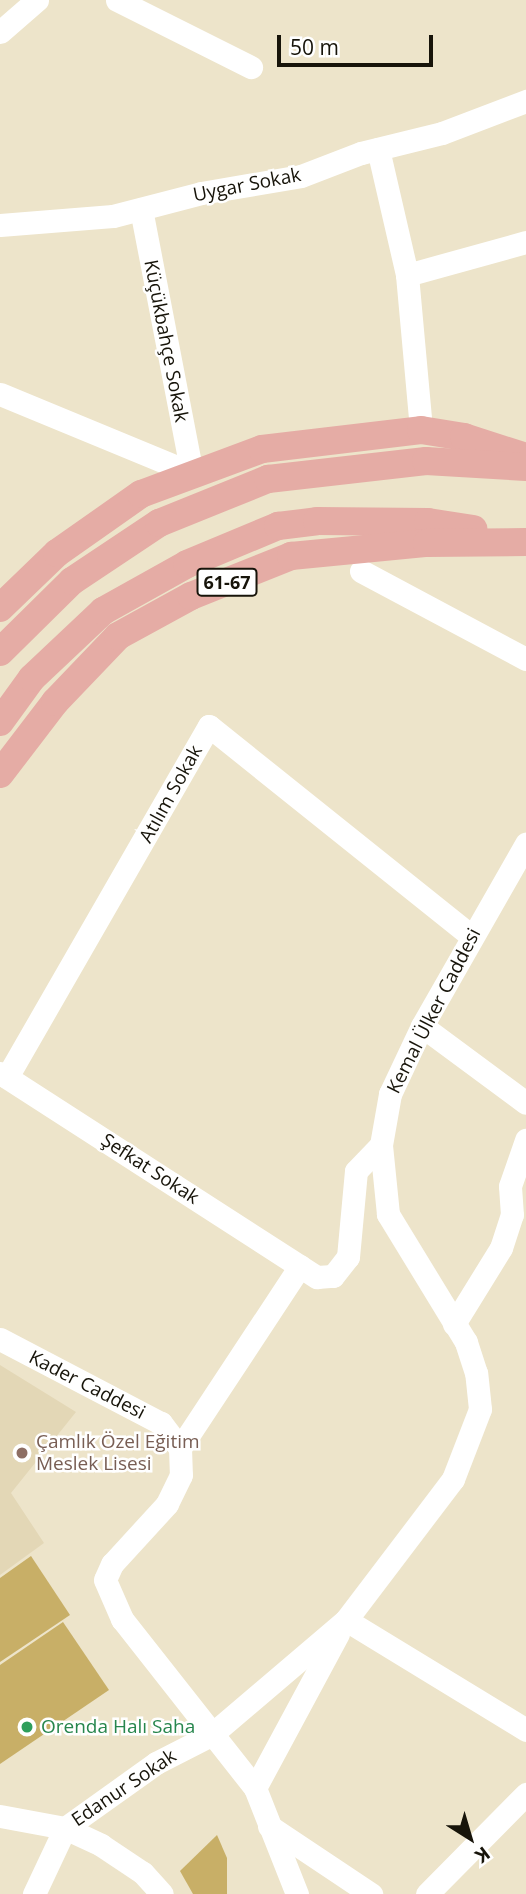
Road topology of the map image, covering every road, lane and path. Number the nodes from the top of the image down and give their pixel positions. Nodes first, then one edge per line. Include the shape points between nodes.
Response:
1 (37, 0) edge
2 (117, 0) edge
3 (0, 32) edge
4 (251, 67) dead end
5 (526, 101) edge
6 (378, 149) junction
7 (141, 209) junction
8 (0, 225) edge
9 (526, 242) edge
10 (407, 275) junction
11 (0, 394) edge
12 (421, 430) junction
13 (526, 457) edge
14 (526, 467) edge
15 (192, 473) junction
16 (526, 540) edge
17 (361, 571) dead end
18 (0, 608) edge
19 (0, 652) edge
20 (526, 659) edge
21 (0, 722) edge
22 (0, 774) edge
23 (526, 844) edge
24 (470, 934) junction
25 (422, 1026) junction
26 (3, 1075) edge
27 (526, 1103) edge
28 (526, 1140) edge
29 (381, 1145) junction
30 (519, 1219) edge
31 (300, 1266) junction
32 (454, 1324) junction
33 (0, 1339) edge
34 (180, 1448) junction
35 (346, 1620) junction
36 (526, 1730) edge
37 (211, 1735) junction
38 (255, 1788) junction
39 (526, 1794) edge
40 (0, 1816) edge
41 (269, 1826) junction
42 (65, 1828) junction
43 (34, 1894) edge
44 (162, 1894) edge
45 (297, 1894) edge
46 (371, 1894) edge
47 (427, 1894) edge

1 - 3 street
2 - 4 street
5 - 6 street, Uygar Sokak via 442,133
6 - 7 street, Uygar Sokak via 301,176
6 - 10 street
7 - 8 street, Uygar Sokak via 113,216
7 - 15 street, Küçükbahçe Sokak
9 - 10 street
10 - 12 street
11 - 15 street
12 - 13 main road via 464,437
12 - 15 main road via 262,449
14 - 19 main road via 426,461 268,479 159,523 72,581
15 - 18 main road via 141,494 57,554
16 - 21 main road, 61-67 via 428,522 317,521 278,526 187,564 103,611 32,678
16 - 22 main road, 61-67 via 427,543 291,556 191,596 118,636 55,702
17 - 20 street
23 - 24 street, Kemal Ülker Caddesi
24 - 25 street, Kemal Ülker Caddesi
24 - 26 street, Atılım Sokak via 209,726
25 - 27 street
25 - 29 street, Kemal Ülker Caddesi via 390,1094
26 - 31 street, Şefkat Sokak
28 - 30 street via 510,1186
29 - 31 street, Şefkat Sokak via 356,1171 348,1257 333,1276 317,1277
29 - 32 street, Kemal Ülker Caddesi via 388,1214
30 - 32 street
31 - 34 street
32 - 35 street, Kemal Ülker Caddesi via 466,1342 476,1373 480,1409 453,1479
33 - 34 street, Kader Caddesi via 161,1423
34 - 37 street via 181,1475 167,1504 112,1564 105,1580 122,1619
35 - 36 street
35 - 37 street, Kemal Ülker Caddesi
35 - 38 street
37 - 38 street
37 - 42 street, Edanur Sokak via 156,1763
38 - 41 street
39 - 47 street
40 - 42 street
41 - 45 street
41 - 46 street
42 - 43 street, Edanur Sokak
42 - 44 street via 143,1872

